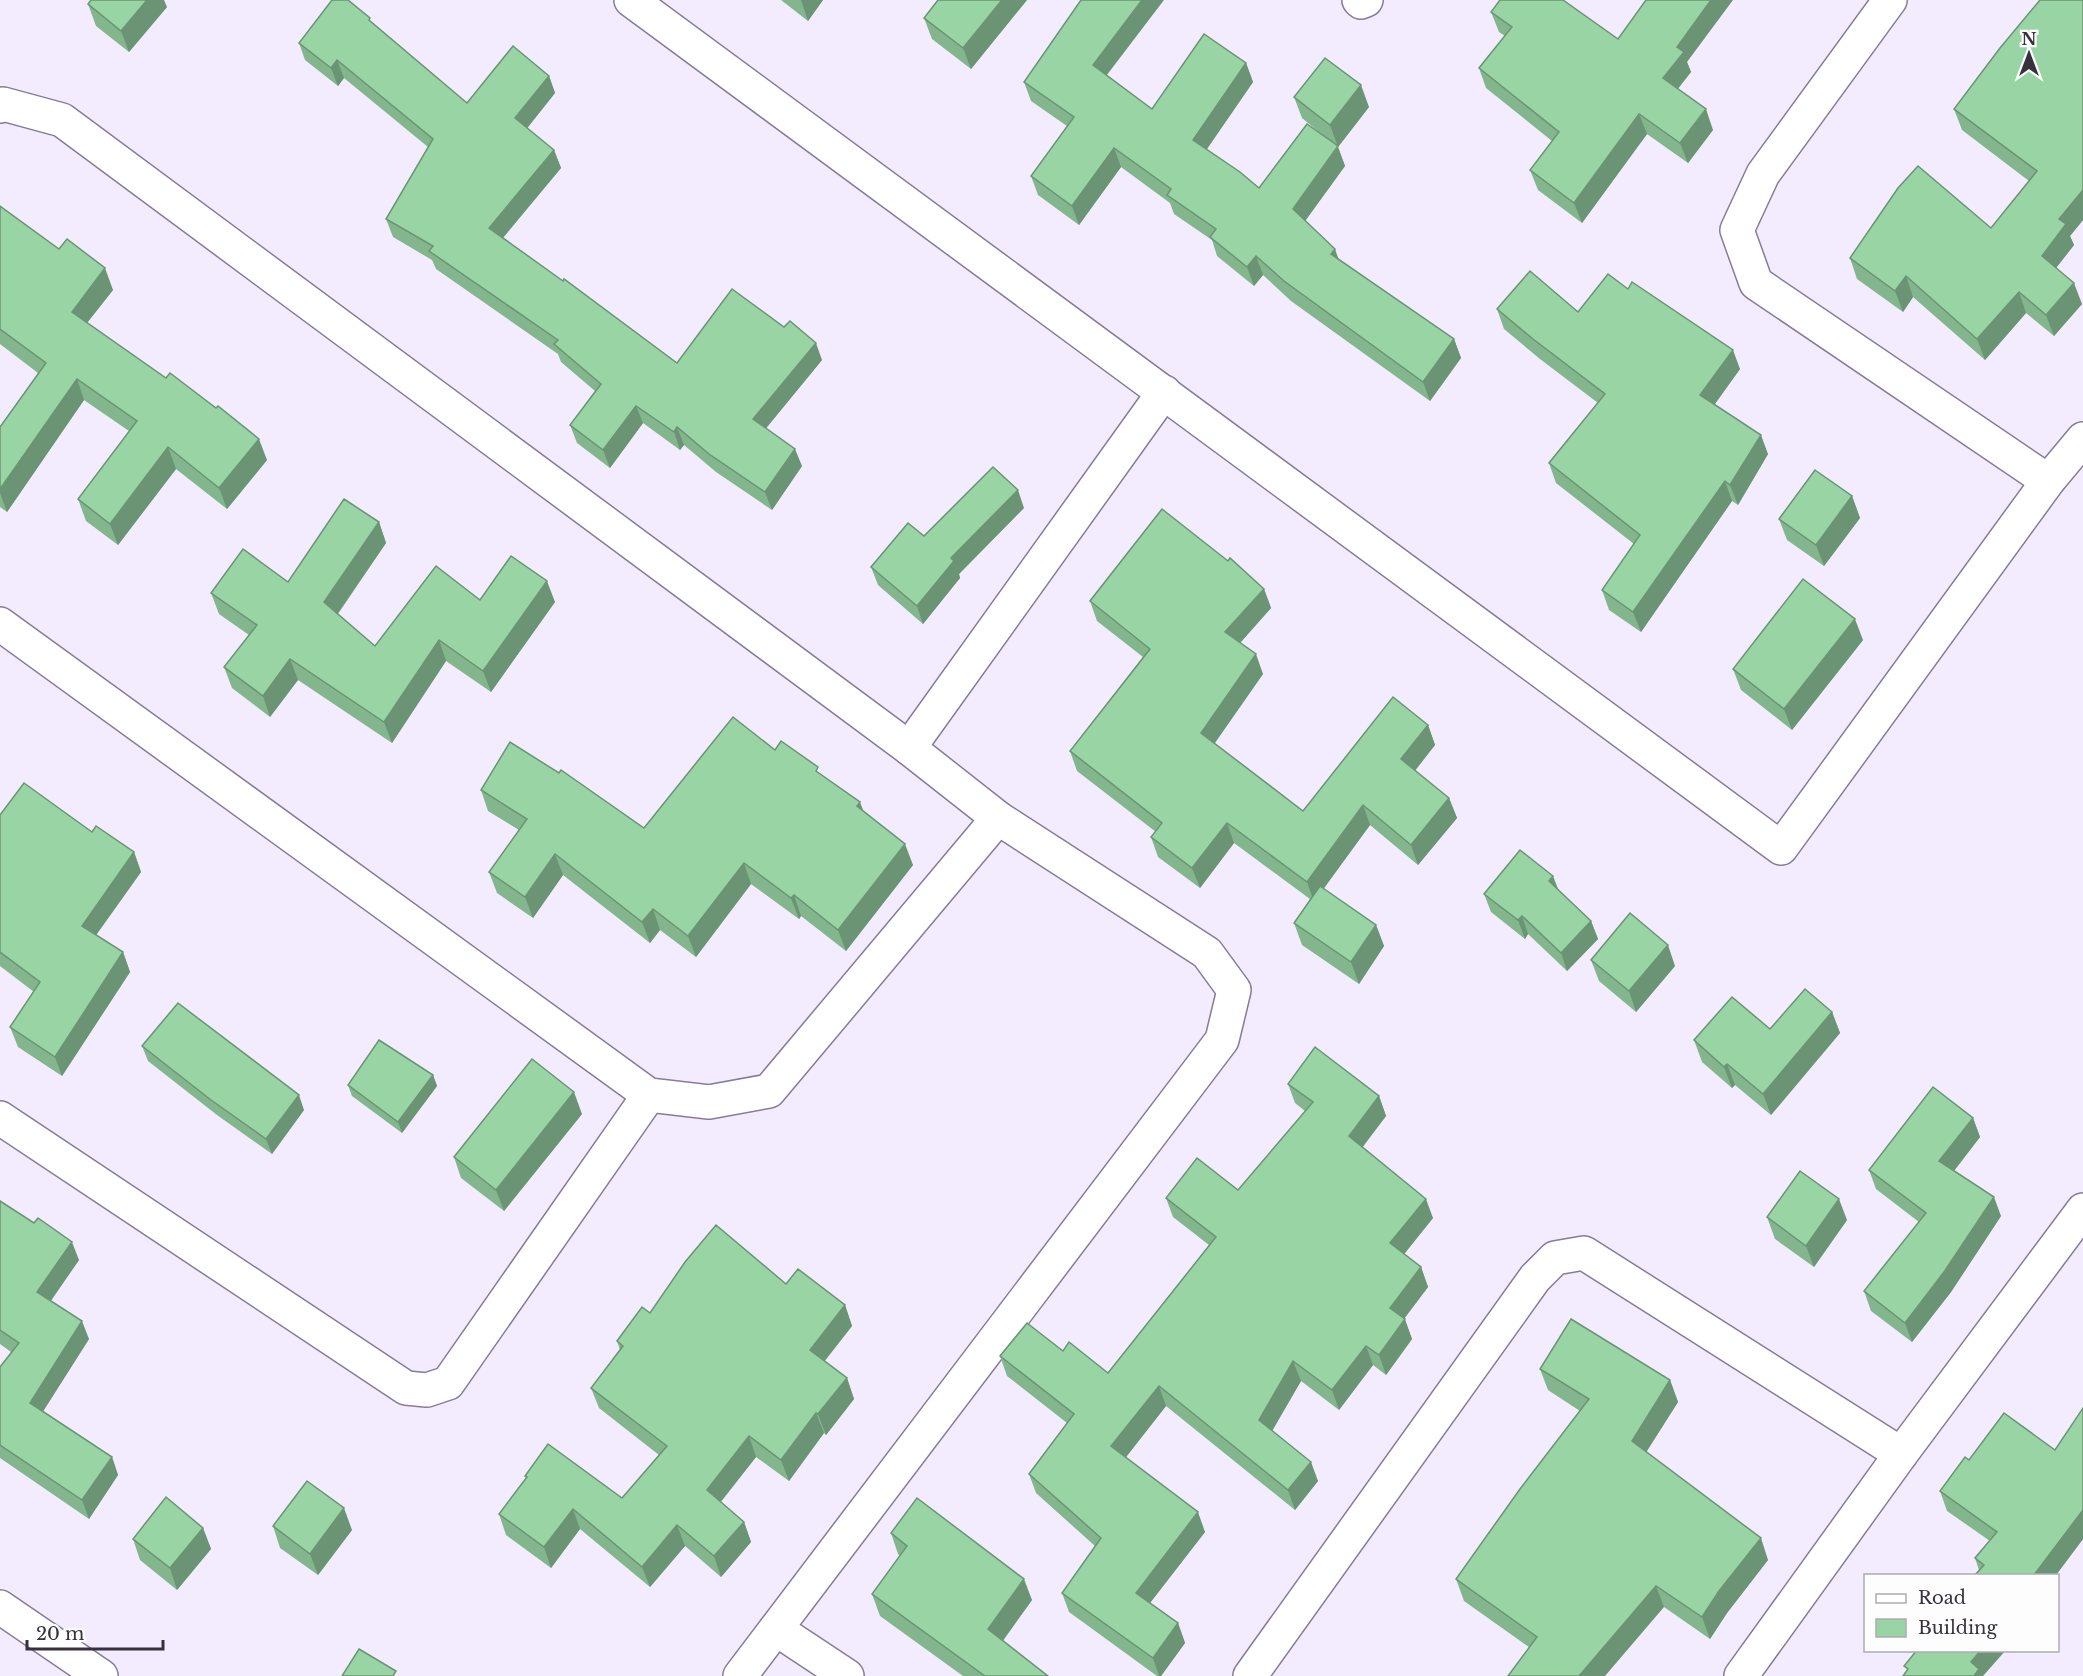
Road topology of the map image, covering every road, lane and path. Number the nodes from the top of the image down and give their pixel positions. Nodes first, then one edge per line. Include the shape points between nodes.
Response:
1 (631, 0) edge
2 (1359, 0) edge
3 (1366, 0) edge
4 (1890, 0) edge
5 (0, 106) edge
6 (1164, 392) junction
7 (2083, 439) edge
8 (2048, 482) junction
9 (0, 624) edge
10 (909, 748) junction
11 (999, 818) junction
12 (649, 1095) junction
13 (0, 1118) edge
14 (2083, 1210) edge
15 (1901, 1454) junction
16 (0, 1608) edge
17 (776, 1629) junction
18 (101, 1676) edge
19 (740, 1676) edge
20 (847, 1676) edge
21 (1250, 1676) edge
22 (1741, 1676) edge

1 - 6 street
2 - 3 street
4 - 8 street via 1763,174 1737,230 1756,283
5 - 10 street via 62,120
6 - 8 street via 1781,848
6 - 10 street
7 - 8 street
9 - 12 street
10 - 11 street
11 - 12 street via 769,1091 709,1102
11 - 17 street via 1207,953 1234,990 1222,1040
12 - 13 street via 448,1383 427,1390 406,1388
14 - 15 street
15 - 21 street via 1584,1253 1555,1258 1528,1287
15 - 22 street
16 - 18 street
17 - 19 street
17 - 20 street

